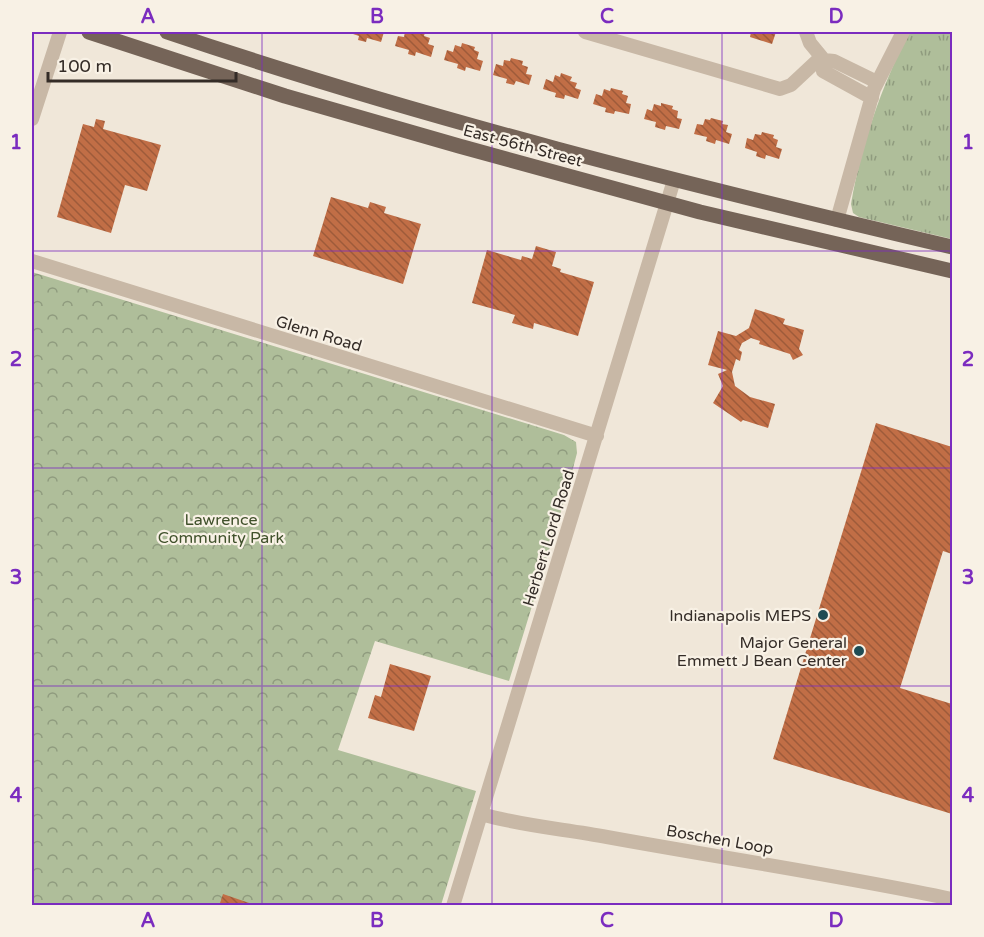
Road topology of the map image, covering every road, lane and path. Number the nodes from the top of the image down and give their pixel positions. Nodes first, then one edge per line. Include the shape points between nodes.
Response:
1 (60, 32) edge
2 (89, 32) edge
3 (166, 32) edge
4 (585, 32) edge
5 (806, 32) edge
6 (903, 32) edge
7 (823, 59) junction
8 (877, 82) junction
9 (872, 98) junction
10 (32, 119) edge
11 (674, 180) junction
12 (668, 203) junction
13 (837, 220) junction
14 (952, 247) edge
15 (32, 261) edge
16 (952, 271) edge
17 (597, 436) junction
18 (481, 814) junction
19 (952, 899) edge
20 (453, 906) edge

1 - 10 street
2 - 12 main road, East 56th Street via 285,96
3 - 11 main road, East 56th Street via 390,101
4 - 7 street via 780,89 791,86
5 - 7 street
6 - 8 street
7 - 8 street
7 - 9 street via 823,71
8 - 9 street
9 - 13 street
11 - 12 street, Herbert Lord Road
11 - 13 main road, East 56th Street
12 - 16 main road, East 56th Street
12 - 17 street, Herbert Lord Road
13 - 14 main road, East 56th Street
15 - 17 street, Glenn Road
17 - 18 street, Herbert Lord Road
18 - 19 street, Boschen Loop via 513,823 849,878
18 - 20 street, Herbert Lord Road

